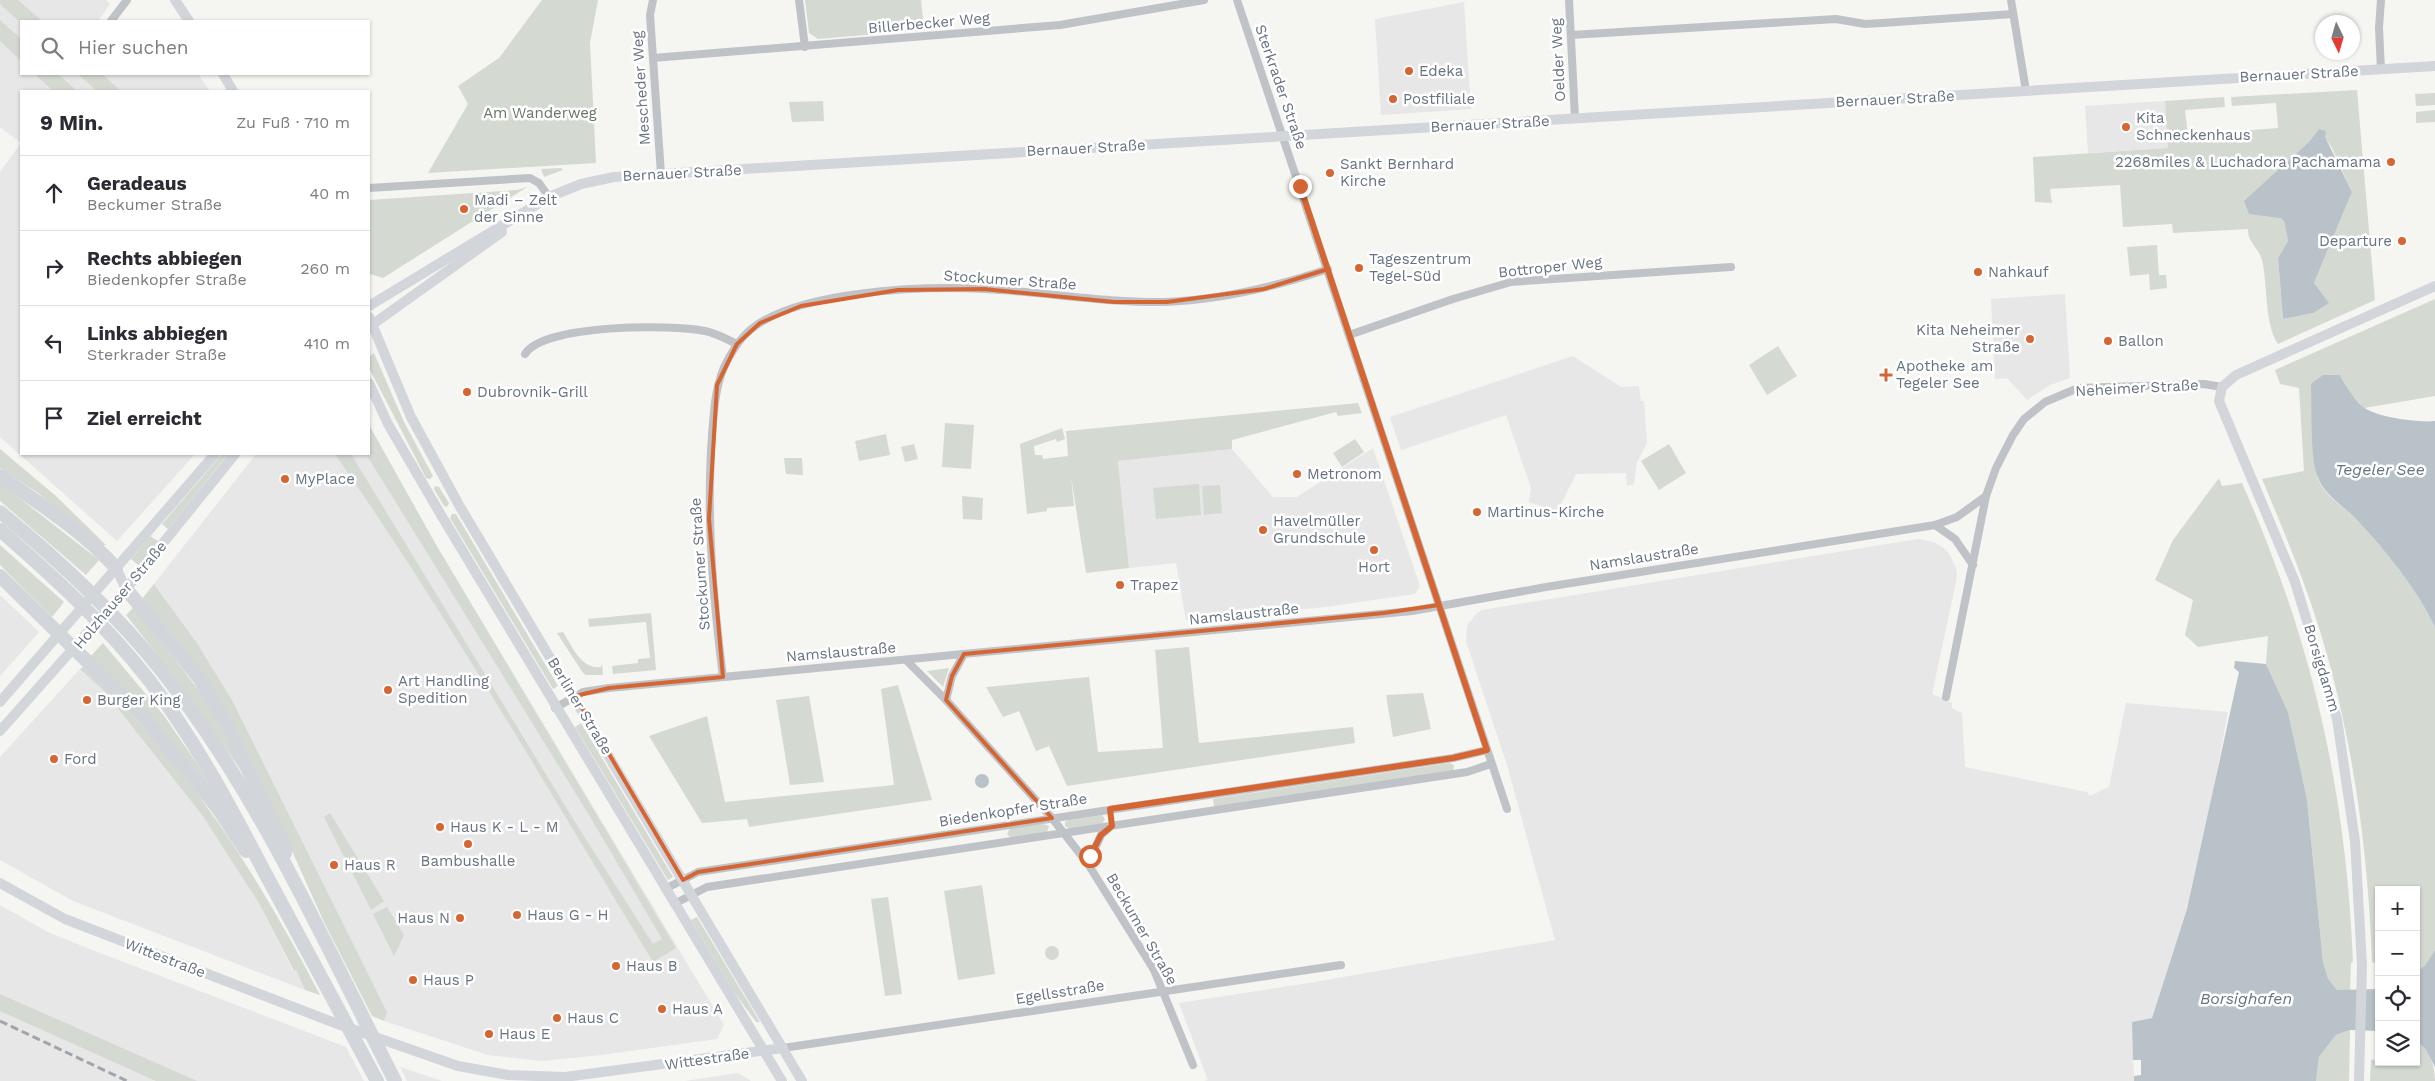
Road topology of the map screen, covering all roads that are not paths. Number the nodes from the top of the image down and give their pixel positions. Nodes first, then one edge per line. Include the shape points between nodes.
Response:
1 (127, 0) edge
2 (175, 0) edge
3 (653, 0) edge
4 (799, 0) edge
5 (1204, 0) edge
6 (1237, 0) edge
7 (1569, 0) edge
8 (2011, 0) edge
9 (2381, 0) edge
10 (2013, 14) junction
11 (112, 20) edge
12 (188, 20) edge
13 (1571, 35) junction
14 (805, 47) junction
15 (653, 58) junction
16 (2435, 66) edge
17 (2381, 69) junction
18 (223, 75) edge
19 (232, 90) edge
20 (2026, 91) junction
21 (1575, 118) junction
22 (1283, 136) junction
23 (661, 174) junction
24 (370, 188) edge
25 (546, 199) junction
26 (1731, 267) dead end
27 (1328, 269) junction
28 (2435, 286) edge
29 (370, 305) edge
30 (370, 323) edge
31 (1349, 335) junction
32 (737, 344) junction
33 (525, 354) dead end
34 (370, 385) edge
35 (2222, 387) junction
36 (214, 455) edge
37 (234, 455) edge
38 (0, 476) edge
39 (1986, 496) junction
40 (0, 512) edge
41 (1935, 525) junction
42 (0, 530) edge
43 (1973, 565) junction
44 (116, 568) junction
45 (61, 575) junction
46 (0, 576) edge
47 (126, 589) junction
48 (1439, 604) junction
49 (58, 635) junction
50 (74, 649) junction
51 (964, 654) junction
52 (906, 660) junction
53 (723, 677) junction
54 (575, 696) junction
55 (1946, 696) dead end
56 (946, 700) junction
57 (0, 702) edge
58 (556, 708) junction
59 (0, 731) edge
60 (1487, 750) junction
61 (1491, 764) junction
62 (1110, 809) junction
63 (1508, 809) dead end
64 (1052, 818) junction
65 (1112, 826) junction
66 (1063, 833) junction
67 (285, 864) junction
68 (1088, 864) junction
69 (265, 872) junction
70 (683, 880) junction
71 (0, 883) edge
72 (665, 888) junction
73 (691, 894) junction
74 (674, 904) junction
75 (1341, 965) dead end
76 (1164, 991) junction
77 (783, 1048) junction
78 (764, 1051) junction
79 (1193, 1064) dead end
80 (377, 1081) edge
81 (395, 1081) edge
82 (782, 1081) edge
83 (802, 1081) edge
84 (2359, 1081) edge

1 - 11 street
2 - 12 main road
3 - 15 street, Mescheder Weg via 650,15
4 - 14 street
5 - 14 street, Billerbecker Weg via 1060,25
6 - 22 street, Sterkrader Straße
7 - 13 street, Oelder Weg
8 - 10 street
9 - 17 street
10 - 13 street via 1882,24 1836,19
10 - 20 street
13 - 21 street, Oelder Weg
14 - 15 street, Billerbecker Weg
15 - 23 street, Mescheder Weg
16 - 17 main road, Bernauer Straße
17 - 20 main road, Bernauer Straße
18 - 19 main road
20 - 21 main road, Bernauer Straße
21 - 22 main road, Bernauer Straße
22 - 23 main road, Bernauer Straße
22 - 27 street, Sterkrader Straße
23 - 25 main road, Bernauer Straße via 588,182
24 - 25 street via 530,178 539,183
25 - 29 main road, Bernauer Straße
25 - 30 main road, Bernauer Straße via 438,279
26 - 31 street, Bottroper Weg via 1511,282
27 - 31 street, Sterkrader Straße
27 - 32 street, Stockumer Straße via 1264,289 1167,302 1106,301 984,289 898,290 782,311 748,331
28 - 35 main road via 2236,375
30 - 54 main road, Berliner Straße via 411,417 443,477
31 - 48 street, Sterkrader Straße
32 - 33 street via 705,331 633,327 590,330 552,339 533,346
32 - 53 street, Stockumer Straße via 717,386 710,456 710,544
34 - 58 main road, Berliner Straße via 388,424
35 - 39 street, Neheimer Straße via 2204,384 2078,388 2063,393 2044,402 2024,419 1996,468
35 - 84 main road, Borsigdamm via 2219,401 2222,412 2295,582 2337,719 2355,841 2362,966
36 - 44 main road, Holzhauser Straße
37 - 47 main road, Holzhauser Straße
38 - 44 highway via 38,502
39 - 41 street, Namslaustraße via 1957,517
39 - 43 street, Neheimer Straße
40 - 45 highway
41 - 43 street via 1955,539
41 - 48 street, Namslaustraße
42 - 45 highway
43 - 55 street, Neheimer Straße
44 - 47 main road
44 - 49 main road, Holzhauser Straße
45 - 67 highway via 161,670 240,786
45 - 69 highway via 149,680 205,760
46 - 49 highway
47 - 50 main road, Holzhauser Straße
47 - 67 highway via 200,679 226,723 285,848
48 - 51 street, Namslaustraße via 1402,612
48 - 60 street, Sterkrader Straße
49 - 50 highway
49 - 57 main road, Holzhauser Straße
50 - 59 main road, Holzhauser Straße
50 - 69 highway via 142,716 217,807 254,864
51 - 52 street, Namslaustraße
51 - 56 street via 952,676
52 - 53 street, Namslaustraße
52 - 56 street, Beckumer Straße
53 - 54 street, Namslaustraße via 600,689
54 - 58 street, Namslaustraße
54 - 70 main road, Berliner Straße
56 - 64 street, Beckumer Straße
58 - 72 main road, Berliner Straße
60 - 61 street, Sterkrader Straße
60 - 62 street, Biedenkopfer Straße via 1453,758
61 - 63 street, Sterkrader Straße
61 - 65 street, Biedenkopfer Straße via 1467,772
62 - 64 street, Biedenkopfer Straße
62 - 65 street
64 - 66 street, Beckumer Straße
64 - 70 street, Biedenkopfer Straße via 698,872
65 - 66 street, Biedenkopfer Straße
65 - 68 street, Beckumer Straße via 1101,835
66 - 68 street, Beckumer Straße
66 - 73 street, Biedenkopfer Straße via 707,887
67 - 81 highway
68 - 76 street, Beckumer Straße via 1132,932
69 - 80 highway
70 - 72 street, Biedenkopfer Straße
70 - 73 main road, Berliner Straße
71 - 78 main road, Wittestraße via 65,919 386,1042 458,1066 538,1078 595,1074
72 - 74 main road, Berliner Straße
73 - 74 street, Biedenkopfer Straße
73 - 77 main road, Berliner Straße
74 - 78 main road, Berliner Straße
75 - 76 street, Egellsstraße
76 - 77 street, Egellsstraße
76 - 79 street, Beckumer Straße
77 - 78 main road, Wittestraße
77 - 83 main road, Berliner Straße
78 - 82 main road, Berliner Straße

